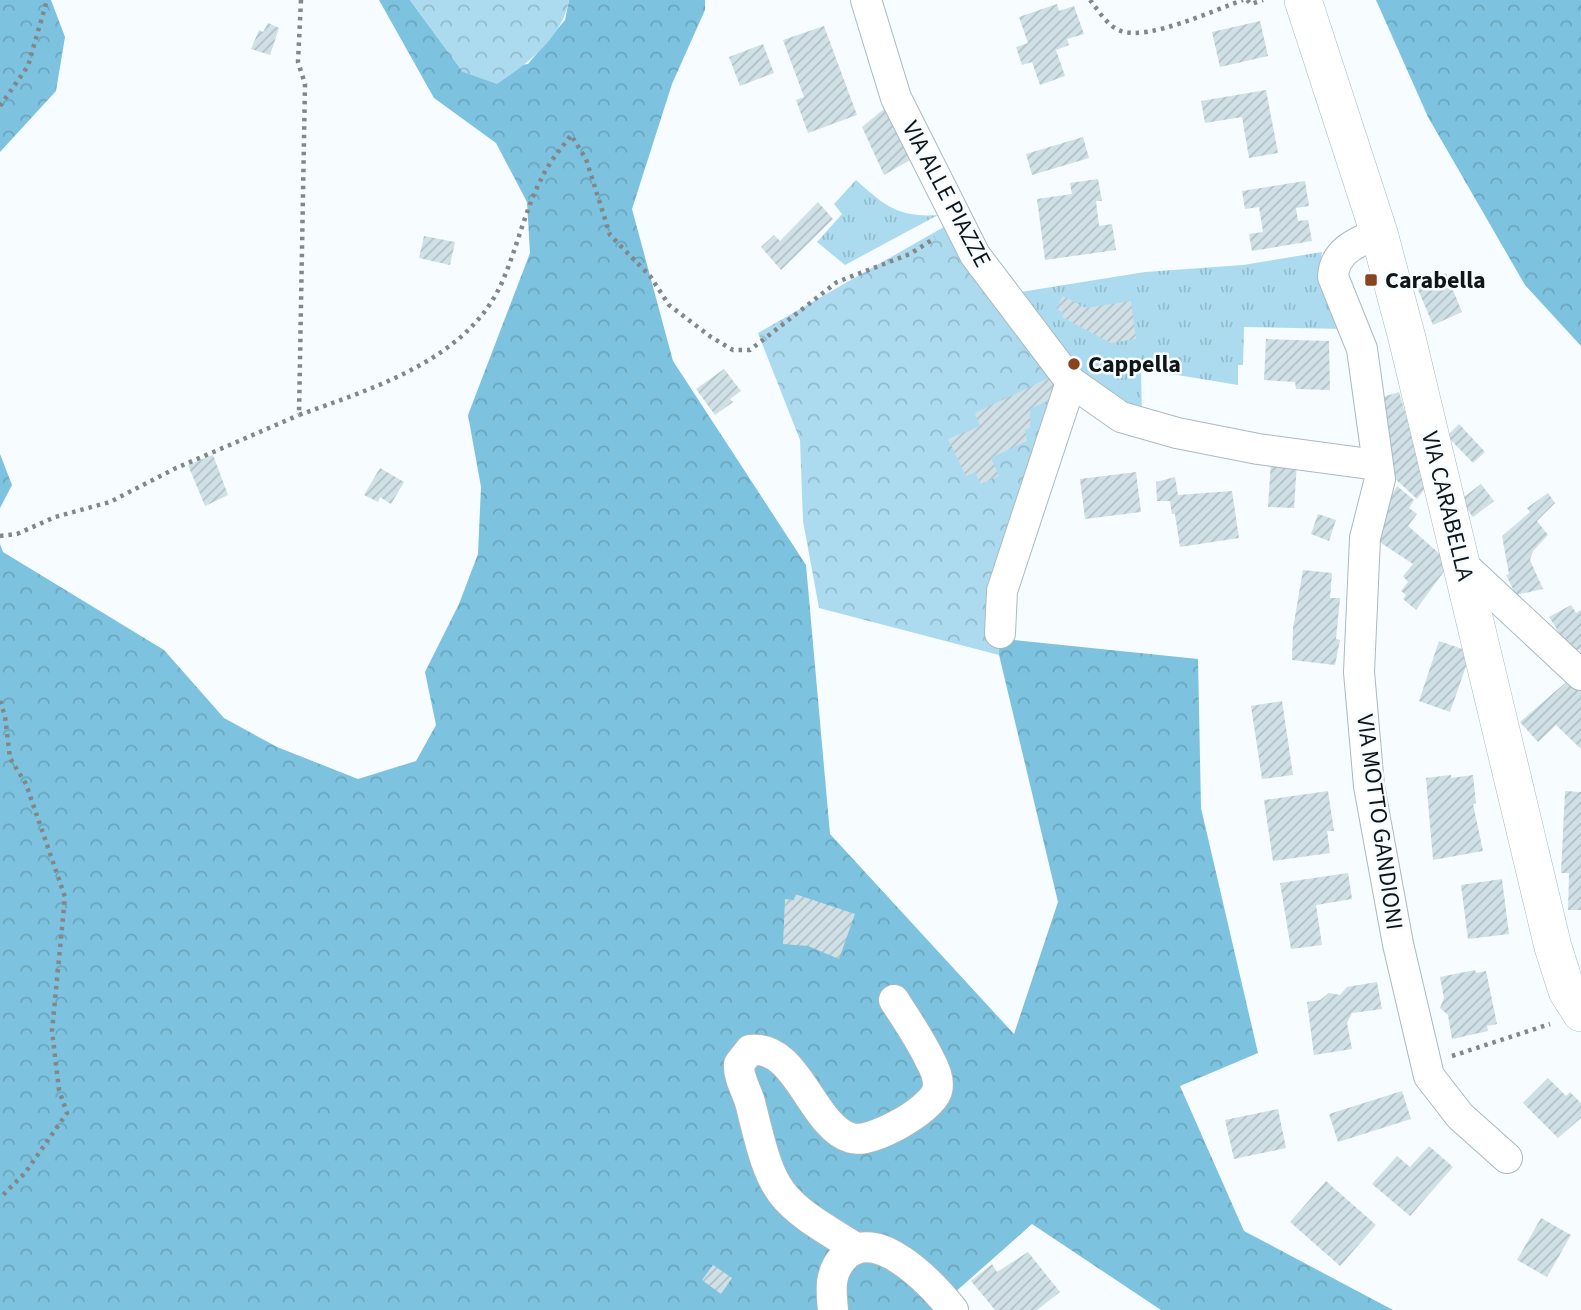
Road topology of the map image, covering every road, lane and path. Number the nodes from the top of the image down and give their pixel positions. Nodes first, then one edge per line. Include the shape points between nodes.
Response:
1 (47, 0) edge
2 (301, 0) edge
3 (866, 0) edge
4 (1090, 0) edge
5 (1245, 0) edge
6 (1263, 0) edge
7 (1303, 0) edge
8 (0, 106) edge
9 (959, 222) junction
10 (1378, 233) junction
11 (1071, 382) junction
12 (299, 415) junction
13 (1377, 465) junction
14 (0, 536) edge
15 (1462, 564) junction
16 (1000, 633) dead end
17 (1581, 675) edge
18 (0, 701) edge
19 (894, 1000) dead end
20 (1568, 1018) edge
21 (1426, 1065) junction
22 (1507, 1158) dead end
23 (0, 1198) edge
24 (856, 1248) junction
25 (833, 1310) edge
26 (953, 1310) edge

1 - 8 path via 28,66
2 - 12 path
3 - 9 street, VIA ALLE PIAZZE via 896,98
4 - 5 path via 1109,25 1140,35
5 - 6 path via 1251,4
7 - 10 street, VIA CARABELLA
9 - 11 street, VIA ALLE PIAZZE via 975,254
9 - 12 path via 910,254 837,282 750,350 733,350 669,305 650,276 610,235 586,159 571,135 548,167 503,280 463,337 419,365
10 - 13 street, VIA MOTTO GANDIONI via 1355,243 1333,267 1362,349
10 - 15 street, VIA CARABELLA
11 - 13 street, VIA ALLE PIAZZE via 1121,417 1143,424 1258,449
11 - 16 street via 1002,591
12 - 14 path via 110,502
13 - 21 street, VIA MOTTO GANDIONI via 1379,493 1365,537 1359,672 1369,786
15 - 17 street
15 - 20 street, VIA CARABELLA via 1567,991
18 - 23 path via 10,758 26,784 65,897 52,1031 59,1090 67,1114
19 - 24 street via 930,1060 937,1091 926,1106 876,1136 858,1140 842,1134 781,1061 766,1051 750,1050 739,1064 764,1162 775,1187 800,1213
20 - 21 path
21 - 22 street, VIA MOTTO GANDIONI via 1429,1076 1460,1116
24 - 25 street via 835,1269
24 - 26 street via 886,1251

